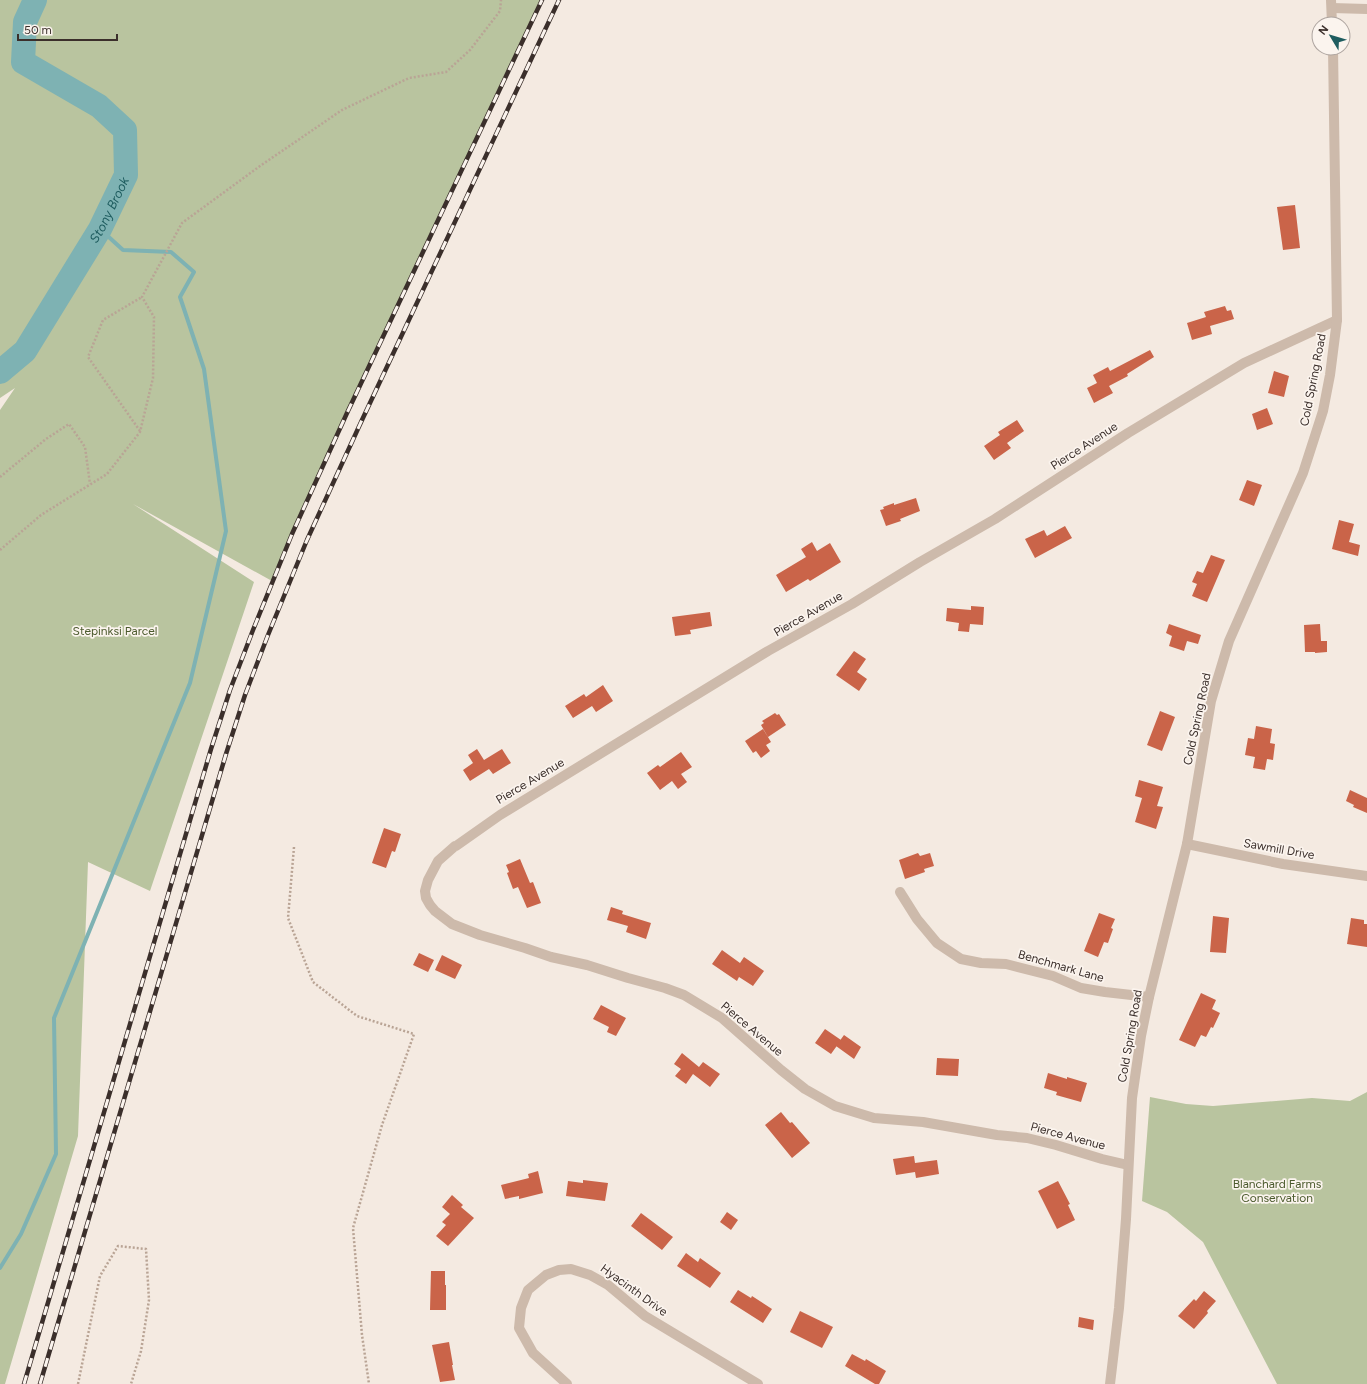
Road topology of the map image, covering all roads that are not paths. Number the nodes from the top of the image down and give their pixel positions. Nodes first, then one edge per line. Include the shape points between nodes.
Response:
1 (1332, 4) edge
2 (1367, 9) edge
3 (1332, 16) edge
4 (1333, 56) edge
5 (1336, 320) junction
6 (1187, 844) junction
7 (1367, 876) edge
8 (900, 892) dead end
9 (1149, 996) junction
10 (1128, 1165) junction
11 (567, 1384) edge
12 (758, 1384) edge
13 (1110, 1384) edge

1 - 2 street
1 - 3 street
4 - 5 street, Cold Spring Road
5 - 6 street, Cold Spring Road via 1330,375 1314,440 1303,473 1229,641 1211,701
5 - 10 street, Pierce Avenue via 1244,363 1128,433 995,519 768,651 500,814 438,861 425,891 430,905 452,924 551,957 684,995 722,1018 805,1089 835,1106 874,1118 923,1122 1027,1138
6 - 7 street, Sawmill Drive via 1284,864
6 - 9 street, Cold Spring Road
8 - 9 street, Benchmark Lane via 917,919 937,943 960,959 1006,964 1053,976 1082,988
9 - 10 street, Cold Spring Road via 1132,1098
10 - 13 street, Cold Spring Road via 1119,1308
11 - 12 street, Hyacinth Drive via 533,1353 519,1328 521,1308 528,1290 546,1276 559,1270 571,1269 590,1275 608,1285 644,1316

